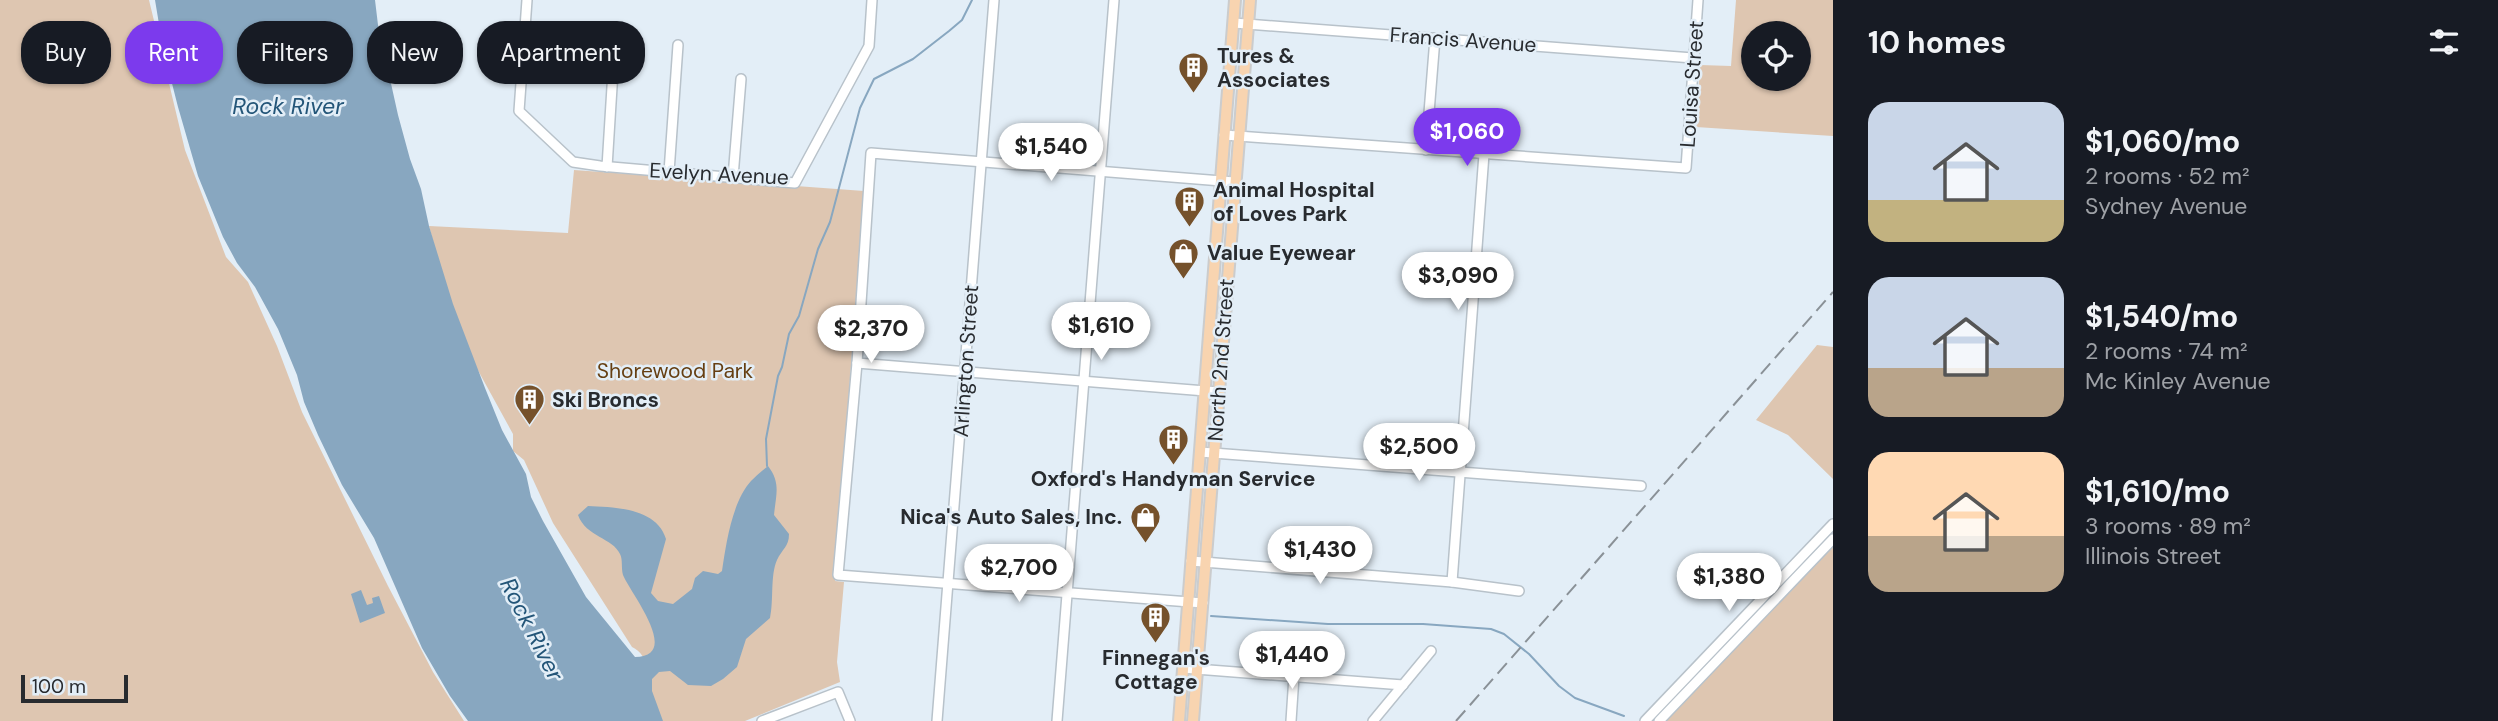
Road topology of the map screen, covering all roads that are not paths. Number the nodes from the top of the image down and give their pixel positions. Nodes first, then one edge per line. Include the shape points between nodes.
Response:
1 (527, 0) edge
2 (872, 0) edge
3 (993, 0) edge
4 (1114, 0) edge
5 (1235, 0) edge
6 (1250, 0) edge
7 (1698, 0) edge
8 (1234, 23) junction
9 (1248, 24) junction
10 (1435, 38) junction
11 (678, 45) dead end
12 (1693, 58) junction
13 (741, 79) dead end
14 (612, 84) edge
15 (1224, 135) junction
16 (1238, 136) junction
17 (1426, 150) junction
18 (1485, 154) junction
19 (982, 162) junction
20 (607, 167) junction
21 (669, 172) junction
22 (1101, 172) junction
23 (733, 177) junction
24 (1221, 181) junction
25 (1234, 182) junction
26 (857, 363) junction
27 (965, 371) junction
28 (1084, 381) junction
29 (1205, 391) junction
30 (1218, 392) junction
31 (1200, 452) junction
32 (1214, 453) junction
33 (1461, 472) junction
34 (1641, 486) dead end
35 (1833, 524) edge
36 (1833, 539) edge
37 (1822, 544) junction
38 (1191, 561) junction
39 (1206, 562) junction
40 (1452, 582) junction
41 (1786, 582) junction
42 (950, 583) junction
43 (1519, 591) dead end
44 (1066, 593) junction
45 (1188, 601) junction
46 (1203, 603) junction
47 (1432, 651) dead end
48 (1183, 667) junction
49 (1198, 669) junction
50 (1294, 676) junction
51 (1403, 685) junction
52 (762, 721) edge
53 (850, 721) edge
54 (937, 721) edge
55 (1056, 721) edge
56 (1179, 721) edge
57 (1193, 721) edge
58 (1291, 721) edge
59 (1373, 721) edge
60 (1646, 721) edge
61 (1659, 721) edge

1 - 20 street, Evelyn Avenue via 519,111 573,162
2 - 23 street, Evelyn Avenue via 869,46 795,183
3 - 19 street, Arlington Street
4 - 22 street
5 - 8 main road, North 2nd Street
6 - 9 main road, North 2nd Street
7 - 12 street, Louisa Street
8 - 9 street, Francis Avenue
8 - 15 main road, North 2nd Street
9 - 10 street, Francis Avenue
9 - 16 main road, North 2nd Street
10 - 12 street, Francis Avenue
10 - 17 street
11 - 21 street
12 - 18 street, Louisa Street via 1686,168
13 - 23 street
14 - 20 street
15 - 16 street
15 - 24 main road, North 2nd Street
16 - 17 street
16 - 25 main road, North 2nd Street
17 - 18 street
18 - 33 street
19 - 22 street
19 - 26 street via 870,153
19 - 27 street, Arlington Street
20 - 21 street, Evelyn Avenue
21 - 23 street, Evelyn Avenue
22 - 24 street
22 - 28 street
24 - 25 street
24 - 29 main road, North 2nd Street
25 - 30 main road, North 2nd Street
26 - 27 street
26 - 42 street via 838,575
27 - 28 street
27 - 42 street, Arlington Street
28 - 29 street
28 - 44 street
29 - 30 street
29 - 31 main road, North 2nd Street
30 - 32 main road, North 2nd Street
31 - 32 street
31 - 38 main road, North 2nd Street
32 - 33 street
32 - 39 main road, North 2nd Street
33 - 34 street
33 - 40 street
35 - 37 street
36 - 37 street
37 - 41 street
38 - 39 street
38 - 45 main road, North 2nd Street
39 - 40 street
39 - 46 main road, North 2nd Street
40 - 43 street
41 - 60 street
41 - 61 street
42 - 44 street
42 - 54 street, Arlington Street
44 - 45 street
44 - 55 street
45 - 46 street
45 - 48 main road, North 2nd Street
46 - 49 main road, North 2nd Street
47 - 51 street
48 - 49 street
48 - 56 main road, North 2nd Street
49 - 50 street
49 - 57 main road, North 2nd Street
50 - 51 street
50 - 58 street
51 - 59 street
52 - 53 street via 838,692

